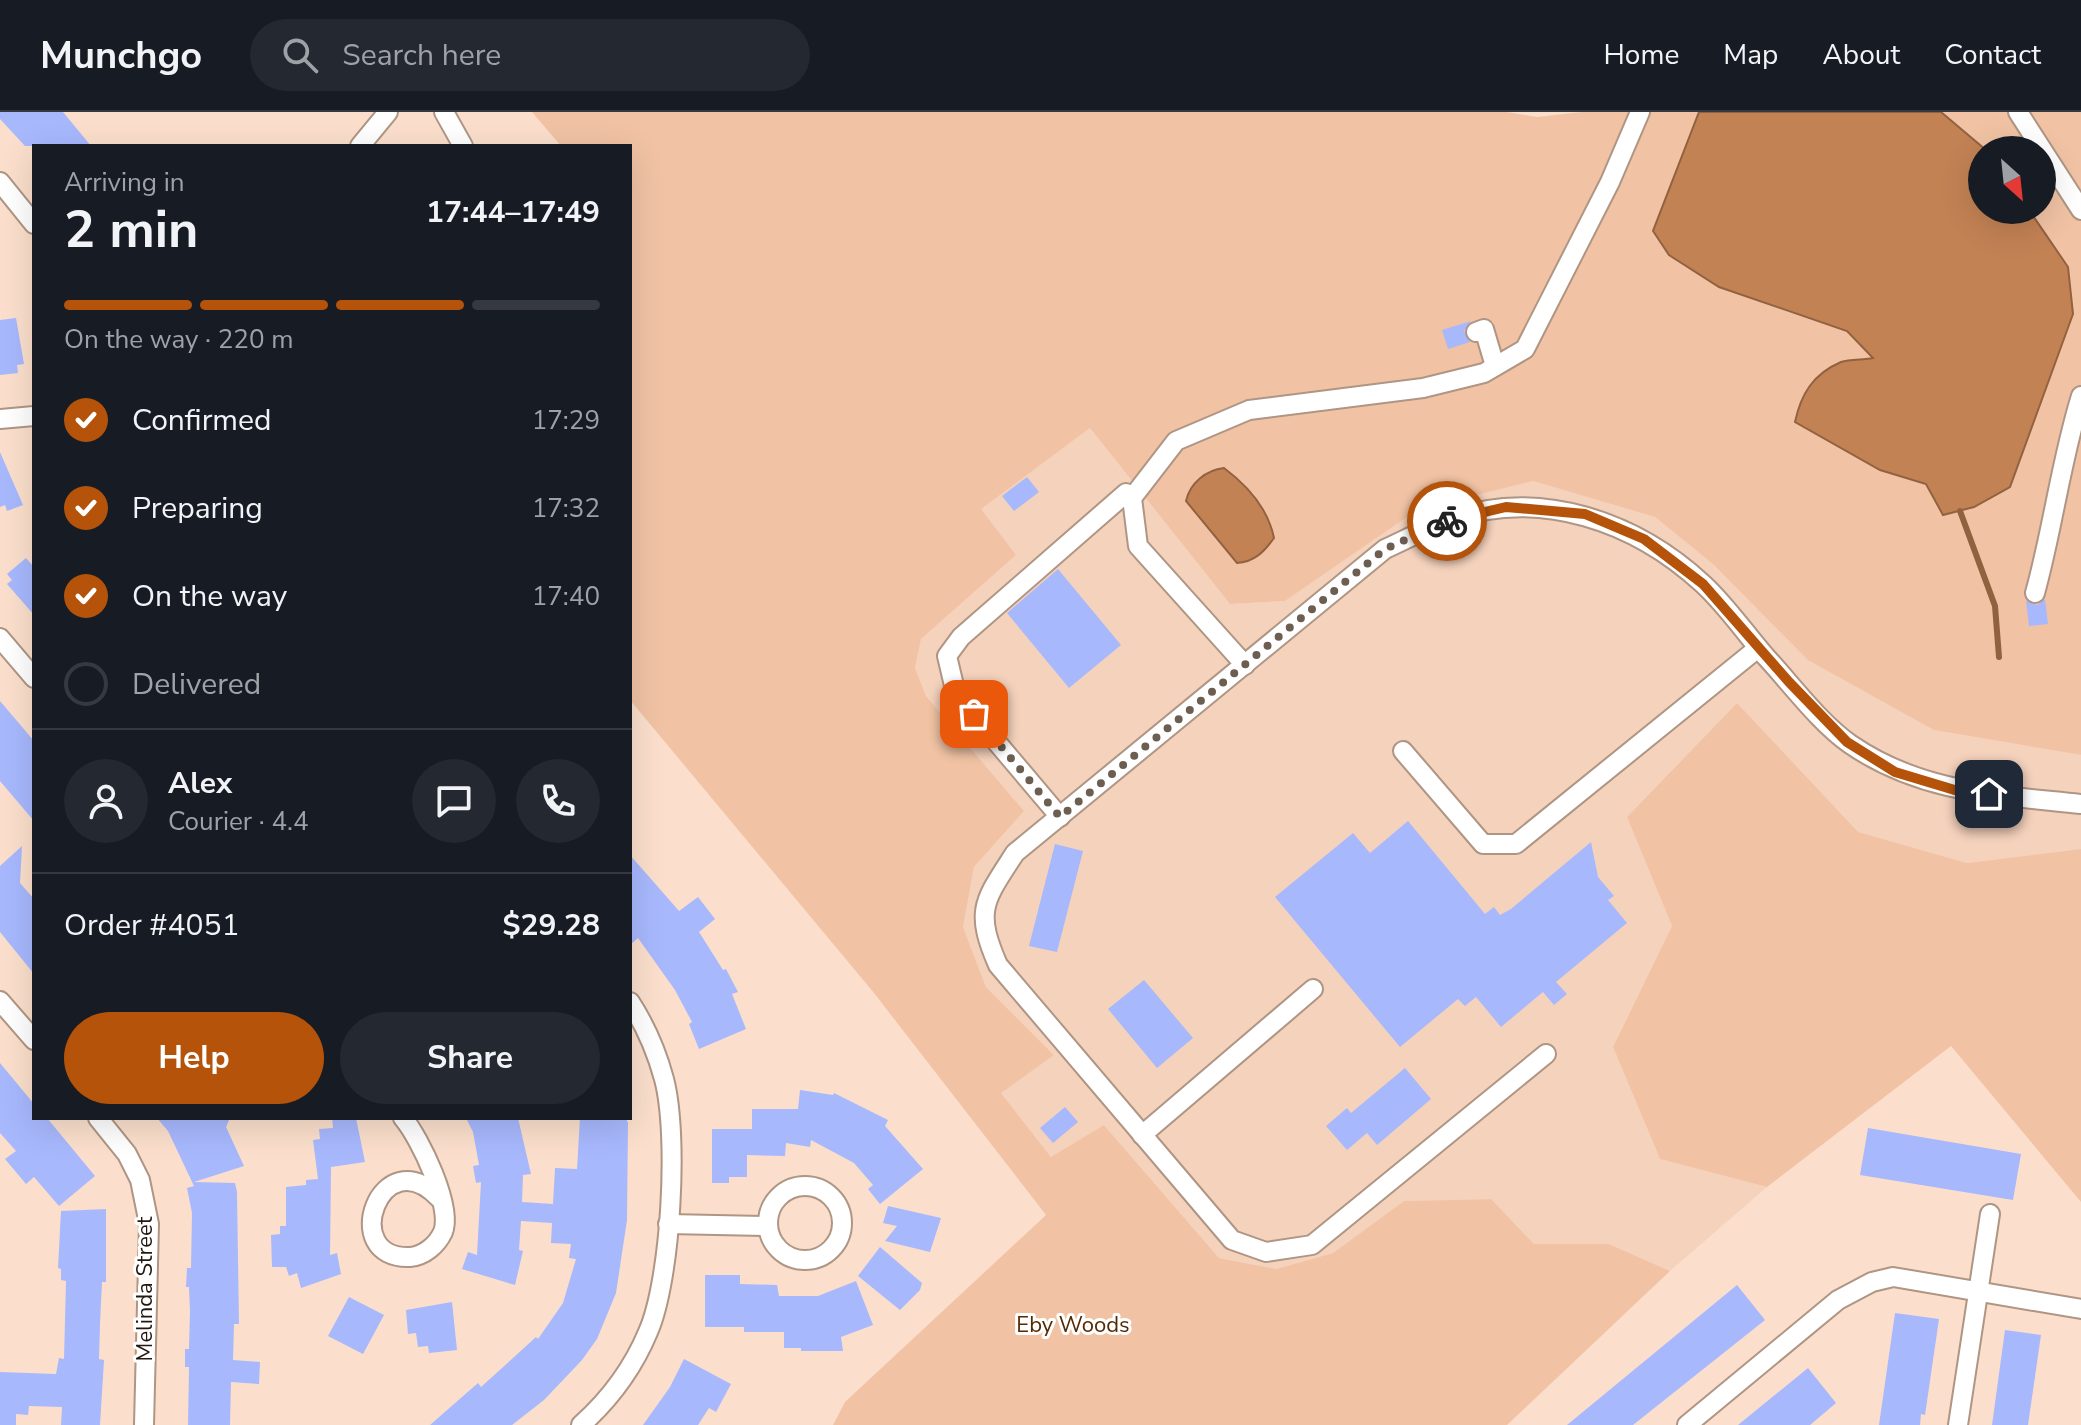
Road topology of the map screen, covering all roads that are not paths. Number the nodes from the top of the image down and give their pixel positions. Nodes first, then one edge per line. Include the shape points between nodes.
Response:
1 (388, 112) edge
2 (444, 112) edge
3 (1640, 112) edge
4 (2018, 112) edge
5 (362, 144) edge
6 (462, 144) edge
7 (0, 182) edge
8 (2081, 210) edge
9 (32, 222) edge
10 (1476, 332) dead end
11 (1495, 366) junction
12 (2081, 396) edge
13 (32, 416) edge
14 (0, 419) edge
15 (1132, 498) junction
16 (2035, 593) dead end
17 (0, 638) edge
18 (1758, 648) junction
19 (1245, 665) junction
20 (32, 676) edge
21 (1403, 751) dead end
22 (2081, 804) edge
23 (1060, 817) junction
24 (1313, 989) dead end
25 (0, 1001) edge
26 (632, 1005) edge
27 (32, 1038) edge
28 (1546, 1054) dead end
29 (100, 1120) edge
30 (405, 1120) edge
31 (1142, 1135) junction
32 (439, 1198) junction
33 (1990, 1214) dead end
34 (668, 1224) junction
35 (768, 1226) junction
36 (1980, 1291) junction
37 (2081, 1309) edge
38 (144, 1425) edge
39 (581, 1425) edge
40 (1687, 1425) edge
41 (1958, 1425) edge

1 - 5 street
2 - 6 street
3 - 11 street via 1525,349
4 - 8 street
7 - 9 street
10 - 11 street via 1484,329
11 - 15 street via 1423,388 1249,410 1176,441
12 - 16 street
13 - 14 street
15 - 19 street via 1138,546
15 - 23 street via 1126,493 961,637 947,656 956,694
17 - 20 street
18 - 19 street via 1703,584 1644,539 1585,514 1506,507 1453,518 1385,549
18 - 21 street via 1516,844 1483,844
18 - 22 street via 1847,742 1895,772 1958,791
19 - 23 street
23 - 31 street via 1015,853 988,895 984,931 998,965
24 - 31 street
25 - 27 street
26 - 34 street via 665,1081 671,1135
28 - 31 street via 1312,1245 1266,1252 1232,1240
29 - 38 street, Melinda Street via 134,1167 149,1224
30 - 32 street via 432,1168
32 - 32 street via 445,1223 437,1243 411,1257 381,1246 370,1218 381,1193 406,1182
33 - 36 street
34 - 35 street
34 - 39 street via 663,1283 649,1330 603,1405
35 - 35 street via 783,1253 807,1260 819,1257 839,1239 842,1215 820,1189 793,1188 775,1202
36 - 37 street
36 - 40 street via 1893,1277 1872,1282 1838,1300
36 - 41 street

